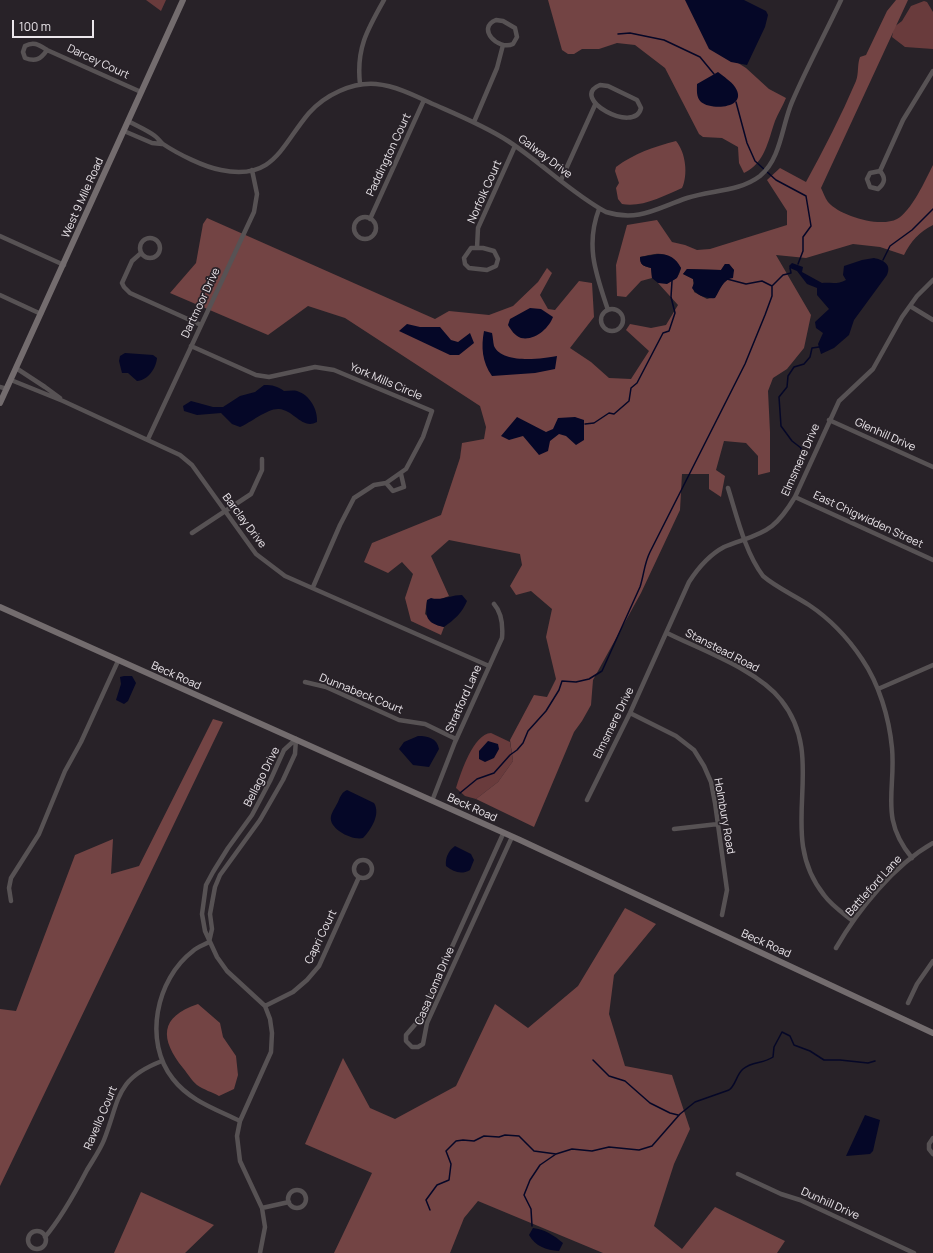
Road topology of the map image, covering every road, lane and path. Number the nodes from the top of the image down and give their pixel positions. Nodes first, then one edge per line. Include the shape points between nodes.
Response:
1 (183, 0) edge
2 (384, 0) edge
3 (841, 0) edge
4 (503, 45) junction
5 (47, 50) junction
6 (933, 71) edge
7 (360, 84) junction
8 (141, 92) junction
9 (424, 100) junction
10 (595, 104) junction
11 (128, 121) junction
12 (474, 122) junction
13 (124, 131) junction
14 (162, 144) junction
15 (515, 146) junction
16 (252, 170) junction
17 (880, 171) dead end
18 (561, 180) junction
19 (599, 209) junction
20 (370, 219) junction
21 (0, 236) edge
22 (477, 248) junction
23 (141, 253) junction
24 (64, 265) junction
25 (933, 280) edge
26 (0, 295) edge
27 (910, 306) junction
28 (608, 310) junction
29 (41, 314) junction
30 (933, 320) edge
31 (201, 325) junction
32 (191, 346) junction
33 (16, 368) junction
34 (11, 380) junction
35 (3, 388) edge
36 (62, 401) junction
37 (0, 402) edge
38 (829, 420) junction
39 (148, 439) junction
40 (262, 459) dead end
41 (933, 467) edge
42 (401, 474) junction
43 (386, 483) junction
44 (728, 488) dead end
45 (795, 497) junction
46 (225, 513) junction
47 (192, 533) dead end
48 (745, 539) junction
49 (933, 560) edge
50 (313, 587) junction
51 (494, 604) dead end
52 (0, 607) edge
53 (667, 633) junction
54 (118, 661) junction
55 (933, 665) edge
56 (489, 666) junction
57 (305, 682) dead end
58 (878, 689) junction
59 (630, 713) junction
60 (296, 739) junction
61 (456, 739) junction
62 (587, 800) dead end
63 (432, 801) junction
64 (718, 824) junction
65 (674, 829) dead end
66 (503, 834) junction
67 (512, 837) junction
68 (933, 844) edge
69 (912, 858) junction
70 (359, 877) dead end
71 (11, 901) dead end
72 (722, 915) dead end
73 (853, 921) junction
74 (209, 942) junction
75 (836, 948) dead end
76 (933, 961) edge
77 (908, 1003) dead end
78 (265, 1006) junction
79 (933, 1033) edge
80 (162, 1061) junction
81 (240, 1121) junction
82 (933, 1138) edge
83 (933, 1154) edge
84 (738, 1174) dead end
85 (289, 1202) dead end
86 (262, 1208) junction
87 (45, 1237) dead end
88 (260, 1253) edge
89 (914, 1253) edge

1 - 8 main road, West 9 Mile Road
2 - 7 street via 360,52
3 - 19 street, Galway Drive via 793,100 774,158 760,176 735,188 687,198 638,216 624,217
4 - 4 street via 514,42 517,32 510,24 496,20 489,26 488,34
4 - 12 street via 497,68
5 - 5 street, Darcey Court via 30,43 25,46 23,52 26,58 33,61 41,58
5 - 8 street, Darcey Court
6 - 17 street via 903,120
7 - 9 street, Galway Drive via 388,86
7 - 16 street, Galway Drive via 340,91 317,106 309,113 276,159
8 - 11 main road, West 9 Mile Road
9 - 12 street, Galway Drive
9 - 20 street, Paddington Court
10 - 10 street via 629,119 637,116 641,110 636,99 605,85 598,86 592,92
10 - 18 street
11 - 13 main road, West 9 Mile Road
11 - 14 street, Galway Drive via 156,136
12 - 15 street, Galway Drive
13 - 14 street, Galway Drive via 152,143
13 - 24 main road, West 9 Mile Road
14 - 16 street, Galway Drive via 208,167 232,172
15 - 18 street, Galway Drive
15 - 22 street, Norfolk Court via 478,228
16 - 31 street, Dartmoor Drive via 257,194 254,212
18 - 19 street, Galway Drive
19 - 28 street via 593,228 592,252
20 - 20 street via 364,217 355,223 354,230 361,239 372,238 376,231 376,224
21 - 24 street
22 - 22 street via 471,248 466,254 464,259 467,266 475,270 494,268 498,261 495,252
23 - 23 street via 140,246 144,240 150,238 159,243 161,249 155,257 149,258
23 - 31 street via 132,261 122,282 124,286 130,293
24 - 29 main road, West 9 Mile Road
25 - 27 street, Elmsmere Drive
26 - 29 street
27 - 30 street
27 - 38 street, Elmsmere Drive via 895,327 878,363 846,392
28 - 28 street via 603,315 602,322 609,330 616,330 622,326 622,316 615,309
29 - 33 main road, West 9 Mile Road
31 - 32 street, Dartmoor Drive
32 - 39 street, Dartmoor Drive
32 - 42 street, York Mills Circle via 256,375 269,377 315,367 334,370 432,411 414,457
33 - 34 main road, West 9 Mile Road
33 - 36 street, Barclay Drive
34 - 35 main road, West 9 Mile Road
34 - 36 street, Barclay Drive
35 - 37 main road, West 9 Mile Road
36 - 39 street, Barclay Drive
38 - 41 street, Glenhill Drive
38 - 45 street, Elmsmere Drive
39 - 46 street, Barclay Drive via 180,455 192,465
40 - 46 street via 262,470 251,494
42 - 43 street, York Mills Circle
42 - 43 street via 404,487 393,491
43 - 50 street, York Mills Circle via 374,485 354,498
44 - 48 street
45 - 48 street, Elmsmere Drive via 773,526
45 - 49 street, East Chigwidden Street
46 - 47 street
46 - 50 street, Barclay Drive via 261,558 285,576
48 - 53 street, Elmsmere Drive via 714,553 696,571
48 - 58 street via 763,576 821,614 840,631 862,660
50 - 56 street, Barclay Drive
51 - 56 street, Stratford Lane via 498,609 503,629 502,638
52 - 54 main road, Beck Road
53 - 59 street, Elmsmere Drive
53 - 73 street, Stanstead Road via 754,675 781,699 794,720 801,742 804,769 800,832 811,876 837,909
54 - 60 main road, Beck Road
54 - 71 street via 65,771 39,834 11,878
55 - 58 street
56 - 61 street, Stratford Lane
57 - 61 street, Dunnabeck Court via 326,687 399,720 426,724
58 - 69 street via 886,713 892,748 890,800 893,819 898,839
59 - 62 street, Elmsmere Drive
59 - 64 street, Holmbury Road via 676,736 694,750 711,782
60 - 63 main road, Beck Road
60 - 74 street, Bellago Drive via 295,754 283,780 260,820 215,887 210,914 212,929
60 - 74 street, Bellago Drive via 284,750 252,815 206,885 202,914
61 - 63 street, Stratford Lane
63 - 66 main road, Beck Road
64 - 65 street
64 - 72 street, Holmbury Road via 727,890
66 - 67 main road, Beck Road
66 - 67 street, Casa Loma Drive via 419,1020 406,1035 406,1041 412,1047 418,1048 423,1044 427,1023
67 - 79 main road, Beck Road
68 - 69 street, Battleford Lane
69 - 73 street, Battleford Lane via 880,889
70 - 78 street, Capri Court via 319,966 293,992
73 - 75 street, Battleford Lane
74 - 78 street, Bellago Drive via 227,971
74 - 80 street via 193,950 181,962 167,987 156,1018 157,1044
76 - 77 street
78 - 81 street via 272,1033 271,1052
80 - 81 street via 173,1079 188,1094
80 - 87 street, Ravello Court via 140,1071 123,1088 104,1140 56,1224
81 - 86 street via 237,1136 240,1161
82 - 83 street via 928,1149
84 - 89 street, Dunhill Drive
85 - 86 street
86 - 88 street via 265,1227

